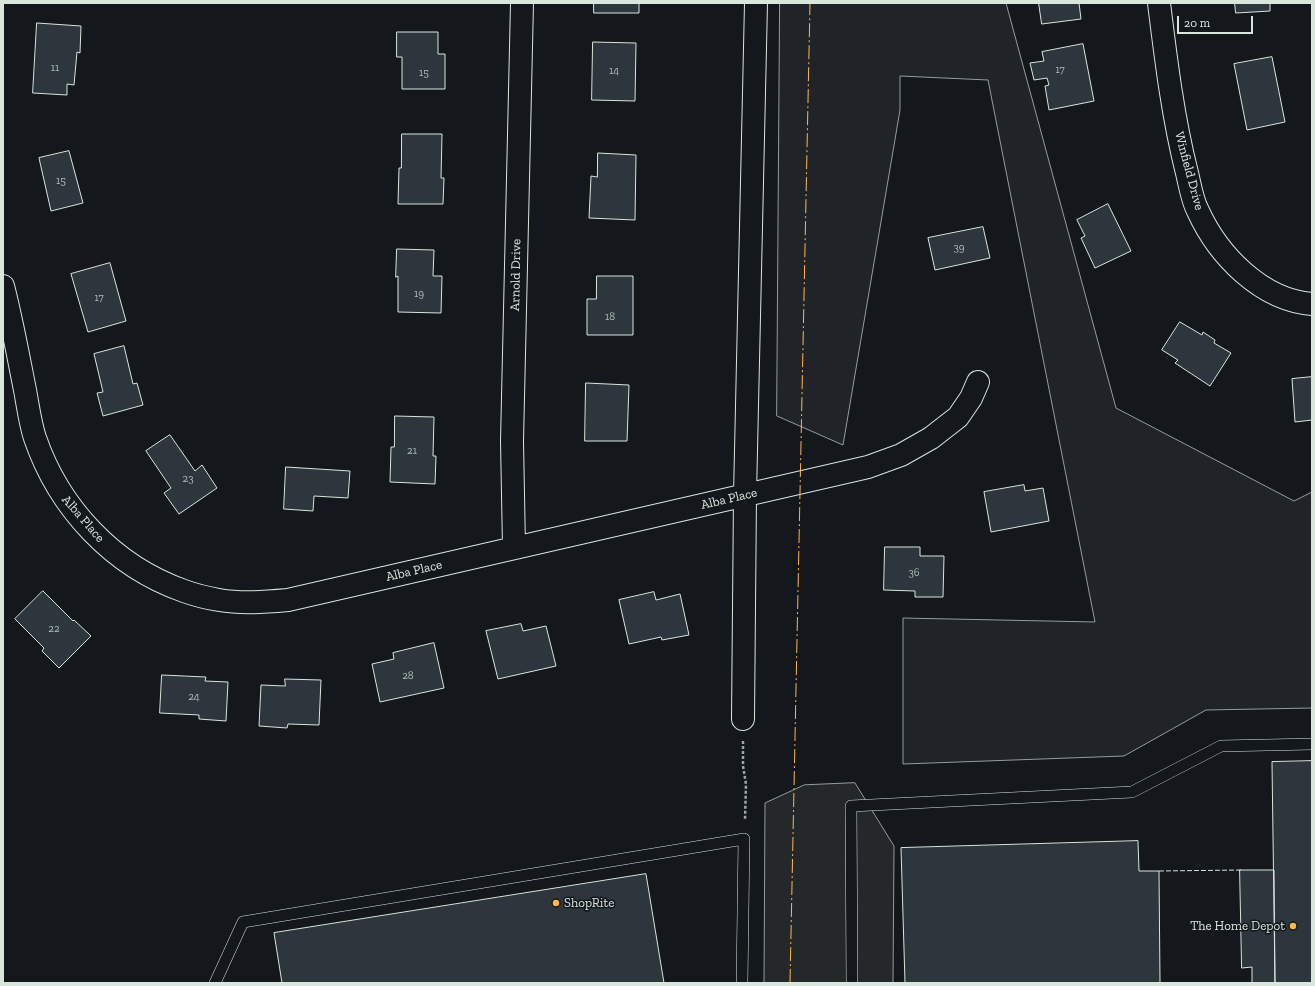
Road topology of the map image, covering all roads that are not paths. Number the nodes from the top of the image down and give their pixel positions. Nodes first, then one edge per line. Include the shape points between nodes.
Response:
1 (522, 3) edge
2 (756, 3) edge
3 (1159, 3) edge
4 (3, 286) edge
5 (1312, 304) edge
6 (978, 382) dead end
7 (745, 495) junction
8 (514, 548) junction
9 (743, 719) road end
10 (1312, 744) edge
11 (215, 983) edge
12 (742, 983) edge
13 (852, 983) edge

1 - 8 street, Arnold Drive via 512,441
2 - 7 street
3 - 5 street, Winfield Drive via 1179,142 1197,210 1213,240 1236,267 1279,296
4 - 8 street, Alba Place via 34,436 43,461 61,493 85,525 108,548 138,570 161,582 202,597 219,600 254,603 288,600
6 - 7 street, Alba Place via 958,417 931,438 901,455 868,467
7 - 8 street, Alba Place
7 - 9 street
10 - 13 lane via 1221,746 1132,792 851,806
11 - 12 lane via 243,922 744,839

